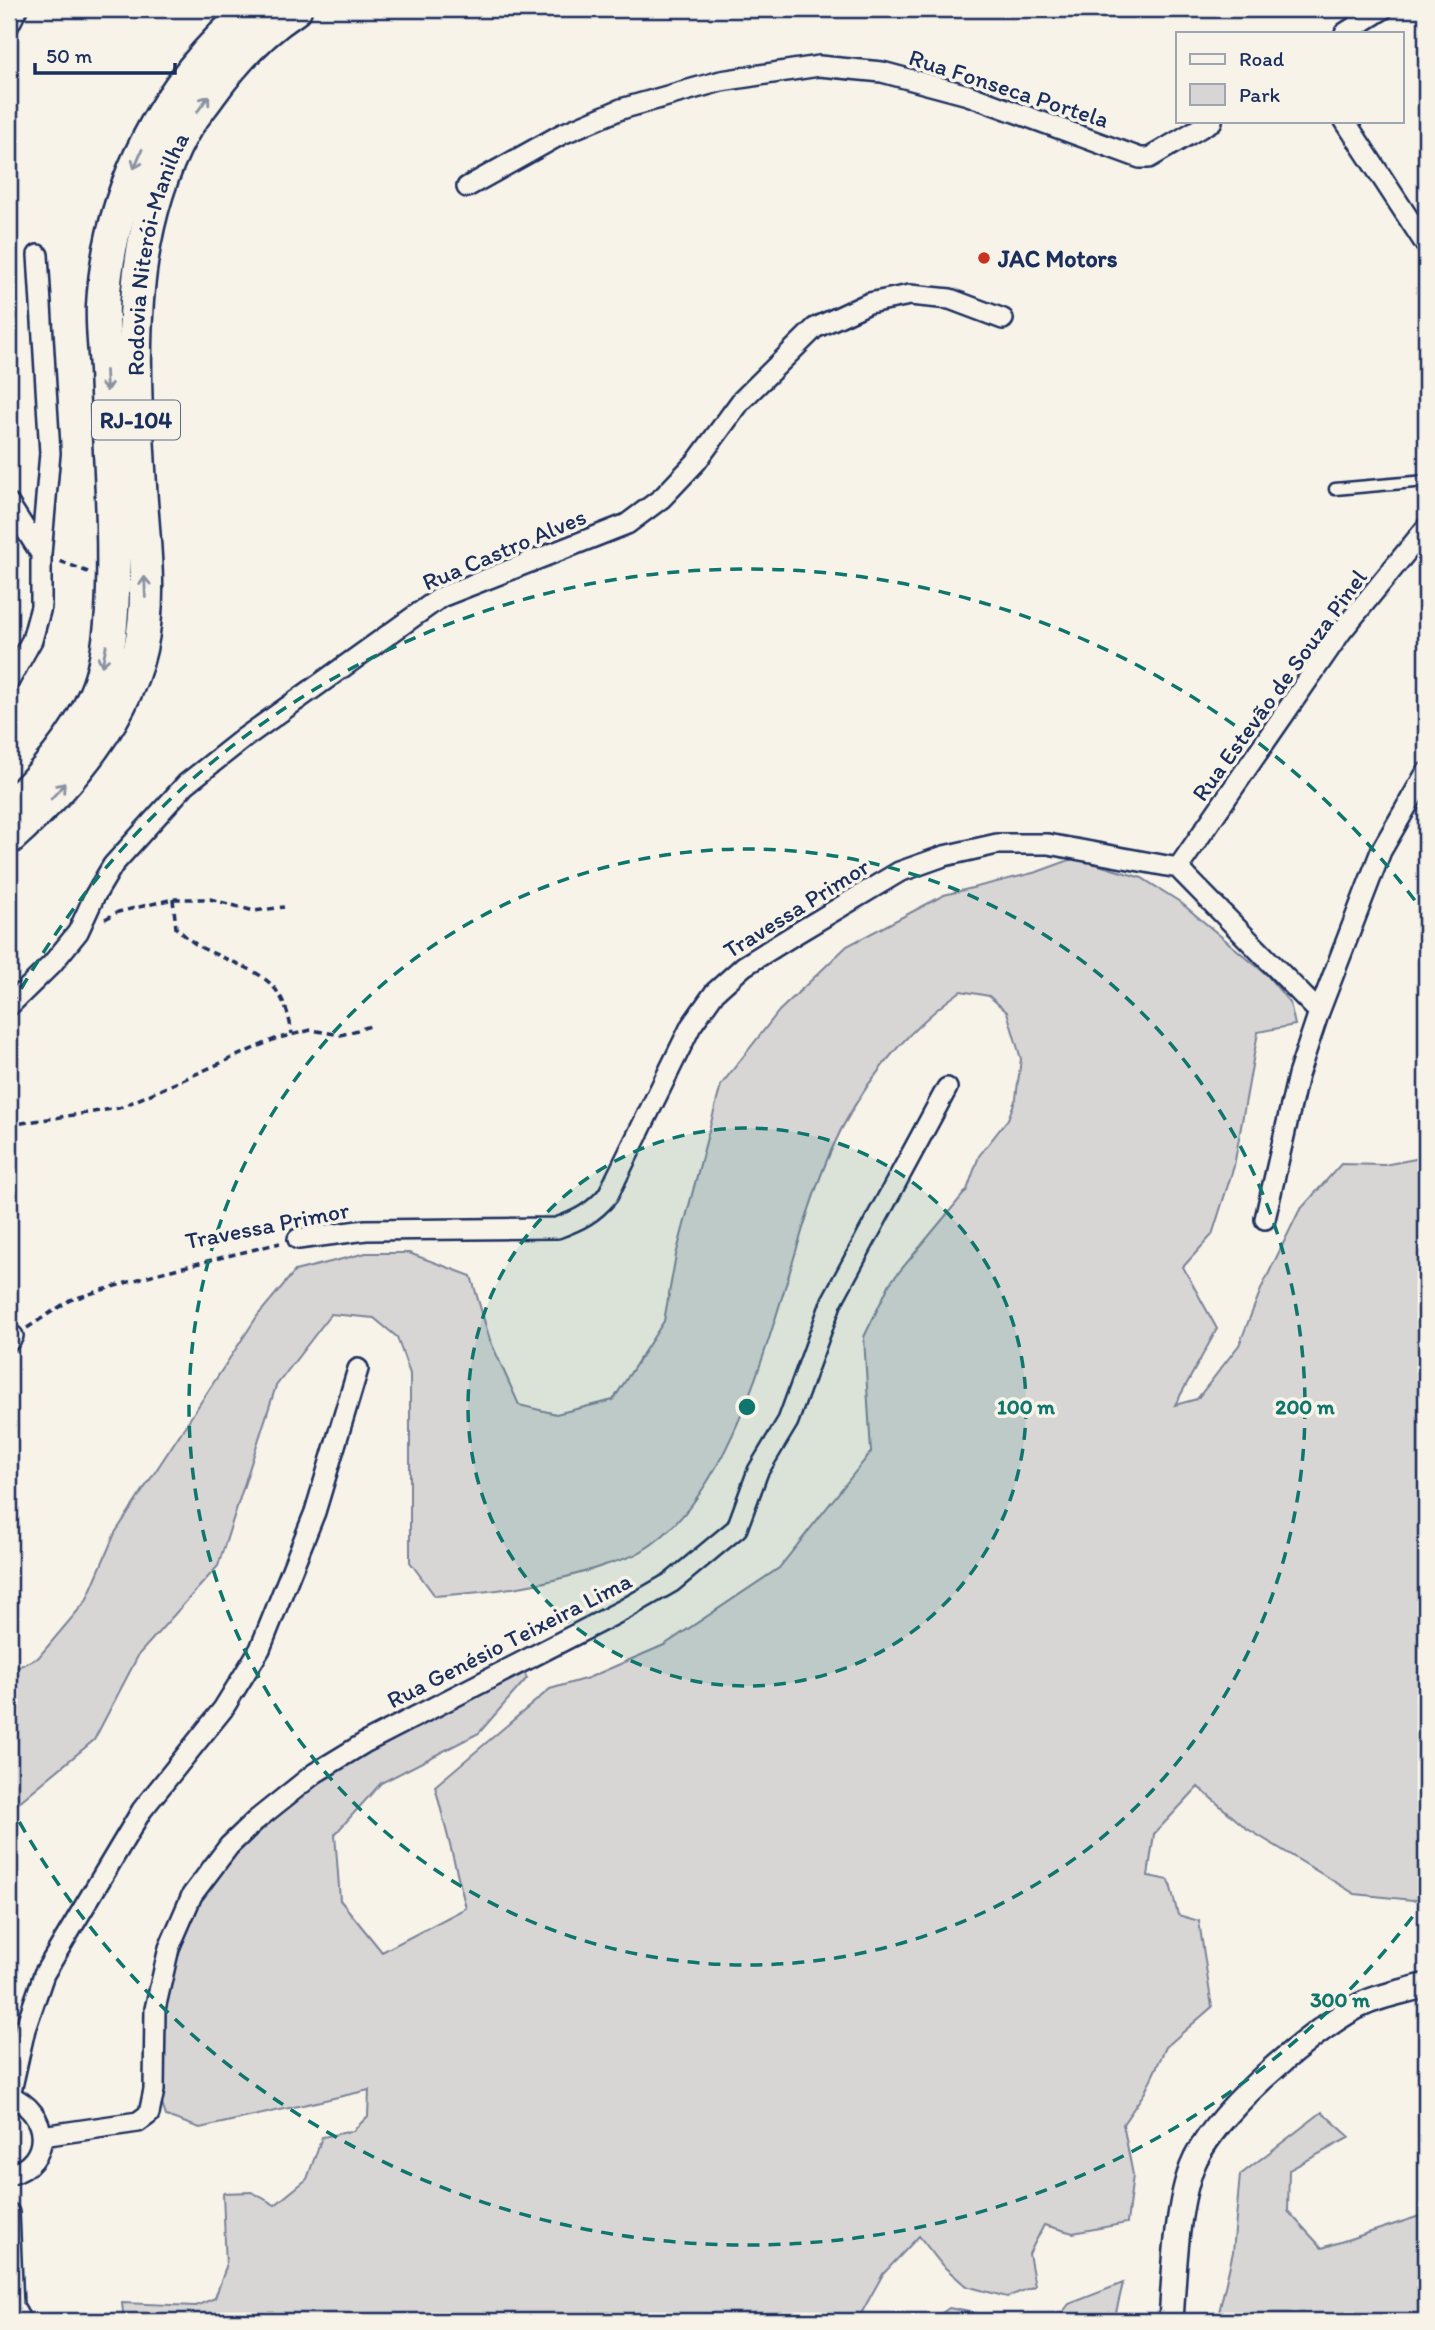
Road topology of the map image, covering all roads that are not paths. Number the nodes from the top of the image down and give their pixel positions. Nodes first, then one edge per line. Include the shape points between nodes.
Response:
1 (17, 9) edge
2 (253, 9) edge
3 (295, 9) edge
4 (1383, 9) edge
5 (9, 25) edge
6 (1347, 32) edge
7 (1210, 122) edge
8 (1346, 122) edge
9 (467, 187) dead end
10 (1426, 246) edge
11 (38, 255) dead end
12 (1003, 319) dead end
13 (1426, 481) edge
14 (1335, 489) dead end
15 (9, 504) edge
16 (1425, 531) edge
17 (41, 554) junction
18 (9, 681) edge
19 (1426, 773) edge
20 (9, 808) edge
21 (9, 838) edge
22 (1178, 868) junction
23 (9, 1006) edge
24 (1319, 1012) junction
25 (947, 1088) dead end
26 (1265, 1219) dead end
27 (298, 1239) road end
28 (358, 1369) dead end
29 (1426, 1985) edge
30 (9, 2096) edge
31 (42, 2136) junction
32 (9, 2175) edge
33 (9, 2213) edge
34 (21, 2321) edge
35 (1171, 2321) edge

1 - 5 street
2 -> 20 highway, Rodovia Niterói-Manilha / RJ-104 via 188,75 141,149 126,187 109,247 103,308 114,581 110,631 96,695 65,746
21 -> 3 highway, Rodovia Niterói-Manilha / RJ-104 via 56,793 90,747 117,708 140,650 146,595 134,379 135,302 155,195 183,132 223,76 246,47
4 - 6 street
7 - 9 street, Rua Fonseca Portela via 1149,158 1140,158 968,95 882,72 819,66 721,81 621,109 562,134
8 - 10 street
11 - 17 street via 50,453
12 - 23 street, Rua Castro Alves via 950,299 911,295 869,303 815,328 741,401 697,461 662,498 627,524 442,597 186,784 113,865 78,932
13 - 14 lane
15 - 17 street
16 - 22 street, Rua Estevão de Souza Pinel via 1341,632
17 - 18 street via 41,607 32,640
19 - 24 street via 1381,851
22 - 24 street
22 - 27 street, Travessa Primor via 1048,844 997,844 899,872 744,966 715,992 691,1026 608,1195 594,1211 557,1228 366,1230
24 - 26 street via 1298,1075
25 - 31 street, Rua Genésio Teixeira Lima via 832,1301 788,1420 758,1471 737,1528 672,1582 366,1742 315,1773 255,1821 229,1846 192,1895 169,1948 155,2009 155,2090 149,2114 138,2122
28 - 30 street via 316,1512 260,1648 223,1709 142,1810 44,1974 24,2029
29 - 35 street via 1356,2007 1302,2043 1213,2130 1192,2167 1180,2229
30 - 31 street via 33,2111
31 - 32 street via 30,2165
33 - 34 street via 13,2308

